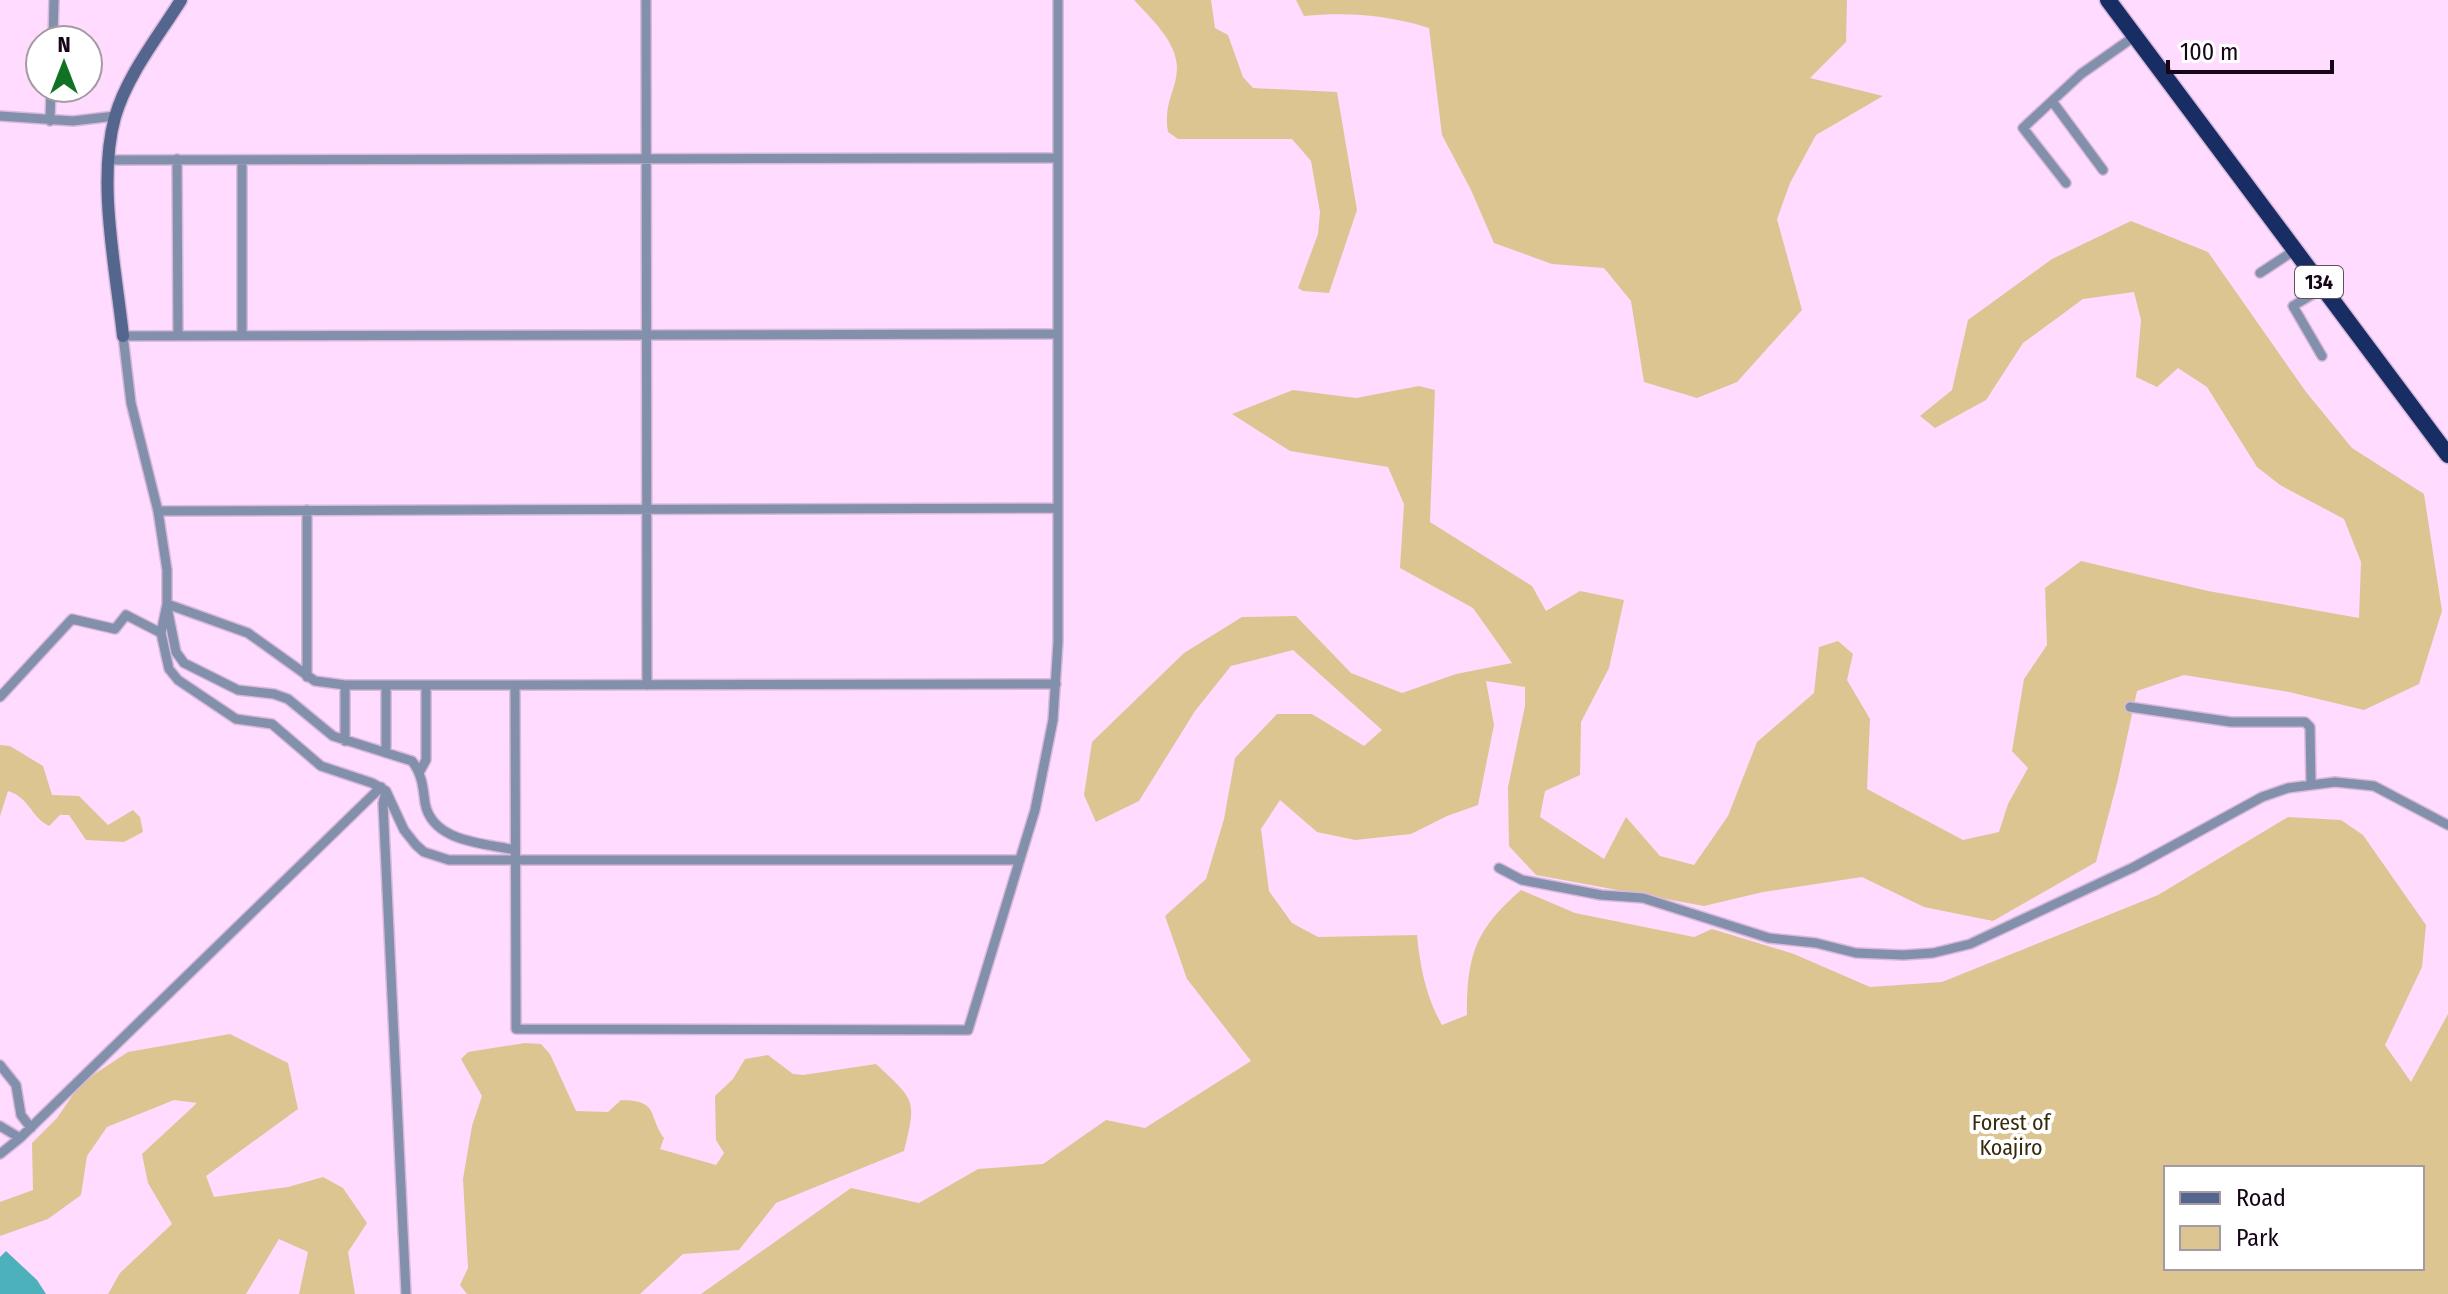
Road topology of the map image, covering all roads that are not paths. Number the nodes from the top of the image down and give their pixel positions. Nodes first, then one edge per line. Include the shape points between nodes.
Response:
1 (54, 0) edge
2 (181, 0) edge
3 (646, 0) edge
4 (1058, 0) edge
5 (2108, 0) edge
6 (53, 24) edge
7 (2135, 36) junction
8 (2052, 101) junction
9 (51, 104) edge
10 (0, 116) edge
11 (115, 116) junction
12 (50, 121) junction
13 (1058, 158) junction
14 (177, 159) junction
15 (646, 159) junction
16 (108, 160) junction
17 (242, 160) junction
18 (2103, 170) dead end
19 (2066, 183) dead end
20 (2295, 250) junction
21 (2260, 273) dead end
22 (2323, 288) junction
23 (1058, 334) junction
24 (646, 335) junction
25 (123, 336) junction
26 (178, 336) junction
27 (242, 336) junction
28 (2322, 356) dead end
29 (2448, 455) edge
30 (1058, 508) junction
31 (647, 509) junction
32 (307, 510) junction
33 (158, 511) junction
34 (167, 604) junction
35 (161, 633) junction
36 (307, 677) junction
37 (1056, 684) junction
38 (345, 685) junction
39 (386, 685) junction
40 (426, 685) junction
41 (515, 685) junction
42 (647, 685) junction
43 (0, 697) edge
44 (2130, 707) dead end
45 (345, 741) junction
46 (386, 753) junction
47 (420, 771) junction
48 (2311, 785) junction
49 (383, 789) junction
50 (2448, 825) edge
51 (515, 855) junction
52 (1020, 860) junction
53 (1499, 868) dead end
54 (0, 1065) edge
55 (0, 1126) edge
56 (31, 1128) junction
57 (20, 1138) junction
58 (0, 1154) edge
59 (406, 1294) edge

1 - 6 street
2 - 11 street via 129,81
3 - 15 street
4 - 13 street
5 - 7 highway, 134
7 - 8 street
7 - 20 highway, 134
8 - 18 street
8 - 19 street via 2023,128
9 - 12 street
10 - 12 street
11 - 12 street
11 - 16 street
13 - 15 street
13 - 23 street
14 - 16 street
14 - 17 street
14 - 26 street
15 - 17 street
15 - 24 street
16 - 25 street
17 - 27 street
20 - 21 street
20 - 22 highway, 134
22 - 28 street via 2293,306
22 - 29 highway, 134
23 - 24 street
23 - 30 street
24 - 27 street
24 - 31 street
25 - 26 street
25 - 33 street via 131,403
26 - 27 street
30 - 31 street
30 - 37 street
31 - 32 street
31 - 42 street
32 - 33 street
32 - 36 street
33 - 34 street
34 - 35 street
34 - 36 street via 248,633
34 - 45 street via 176,652 184,663 238,690 288,699
35 - 43 street via 126,615 115,629 72,619
35 - 49 street via 169,669 190,690 236,719 272,724 321,766
36 - 38 street
37 - 42 street
37 - 52 street via 1047,753
38 - 39 street
38 - 45 street
39 - 40 street
39 - 46 street
40 - 41 street
40 - 47 street via 426,760
41 - 42 street
41 - 51 street
44 - 48 street via 2231,722 2305,722 2310,727
45 - 46 street
46 - 47 street via 412,761
47 - 51 street via 434,825
48 - 50 street via 2374,786
48 - 53 street via 2262,797 2134,867 1980,940 1933,953 1866,954 1769,938 1643,898 1522,880
49 - 51 street via 404,830 424,852 449,860
49 - 56 street
49 - 59 street
51 - 52 street
51 - 52 street via 516,1029 968,1030
54 - 56 street via 16,1085 21,1115
55 - 57 street
56 - 57 street
57 - 58 street

